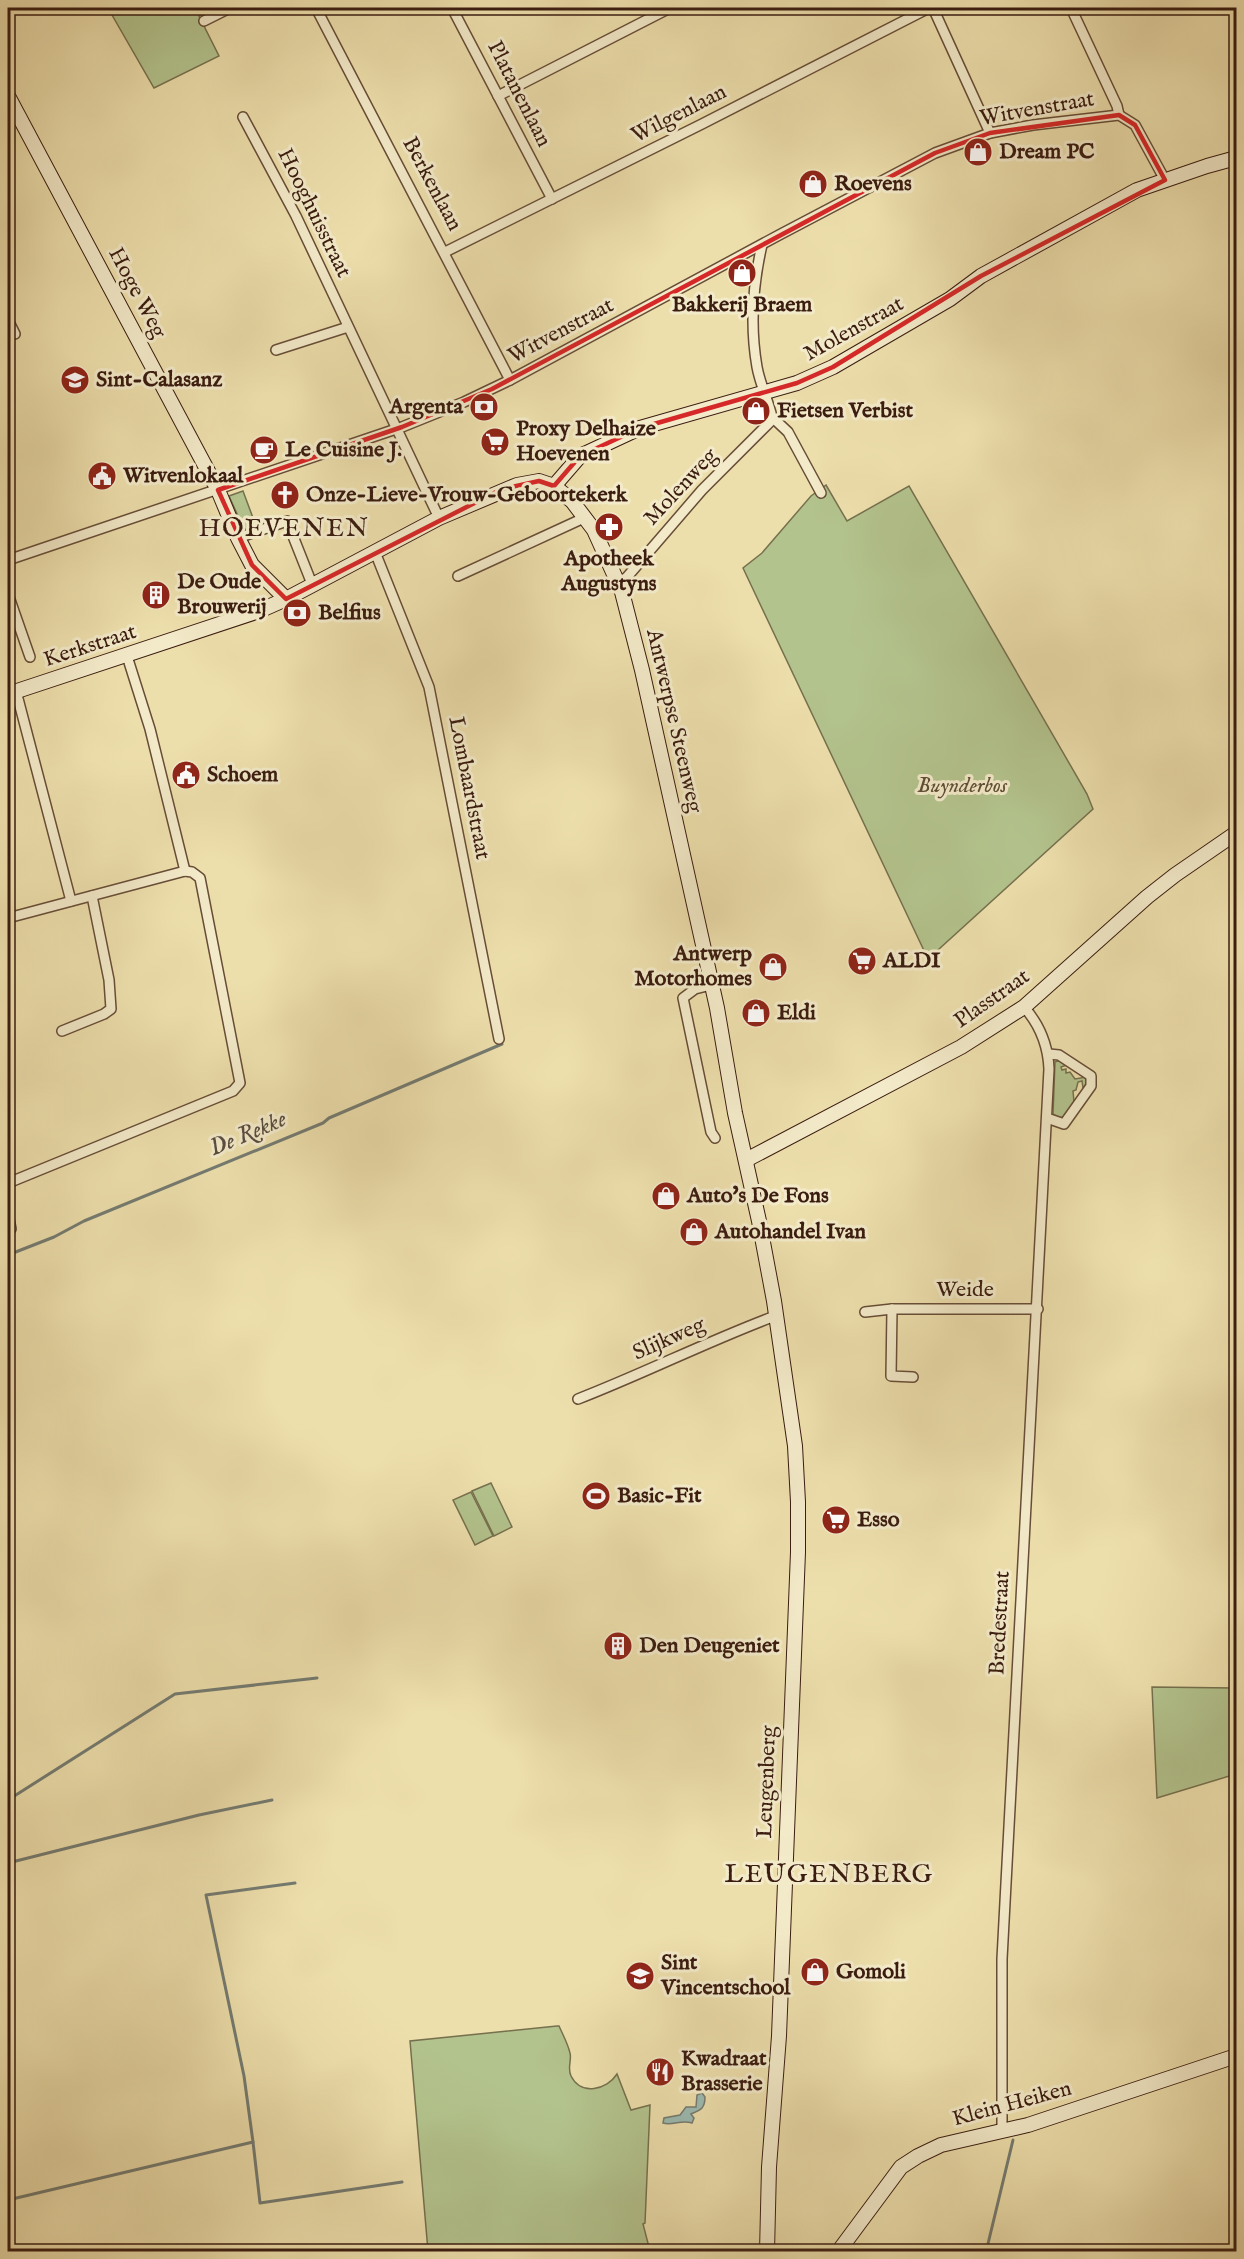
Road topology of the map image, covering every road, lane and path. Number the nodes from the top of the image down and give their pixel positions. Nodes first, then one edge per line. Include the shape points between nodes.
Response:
1 (230, 8) edge
2 (316, 8) edge
3 (452, 8) edge
4 (670, 8) edge
5 (931, 8) edge
6 (1071, 8) edge
7 (204, 21) dead end
8 (8, 96) edge
9 (498, 96) junction
10 (1119, 115) junction
11 (243, 117) dead end
12 (990, 133) junction
13 (1236, 158) edge
14 (1165, 180) junction
15 (552, 199) junction
16 (762, 245) junction
17 (445, 252) junction
18 (8, 320) edge
19 (348, 327) junction
20 (15, 334) dead end
21 (276, 350) dead end
22 (510, 380) junction
23 (765, 393) junction
24 (772, 417) junction
25 (395, 429) junction
26 (554, 486) junction
27 (218, 490) junction
28 (821, 493) dead end
29 (586, 517) junction
30 (439, 518) junction
31 (238, 538) junction
32 (375, 552) junction
33 (8, 560) edge
34 (458, 576) dead end
35 (618, 583) junction
36 (312, 584) junction
37 (8, 594) edge
38 (286, 599) junction
39 (127, 656) junction
40 (30, 657) dead end
41 (12, 693) edge
42 (1236, 833) edge
43 (185, 871) junction
44 (92, 896) junction
45 (71, 901) junction
46 (8, 918) edge
47 (711, 985) junction
48 (1024, 1007) junction
49 (62, 1031) dead end
50 (498, 1039) dead end
51 (1049, 1054) junction
52 (1047, 1118) junction
53 (715, 1138) dead end
54 (746, 1160) junction
55 (8, 1183) edge
56 (8, 1214) edge
57 (11, 1229) dead end
58 (1038, 1309) junction
59 (892, 1310) junction
60 (865, 1312) dead end
61 (776, 1316) junction
62 (913, 1377) dead end
63 (578, 1399) dead end
64 (1236, 2056) edge
65 (1002, 2130) junction
66 (767, 2252) edge
67 (838, 2252) edge

1 - 7 street
2 - 17 street, Berkenlaan
3 - 9 street, Platanenlaan
4 - 9 street
5 - 12 street
5 - 15 street, Wilgenlaan
6 - 10 street
8 - 27 street, Hoge Weg
9 - 15 street, Platanenlaan
10 - 12 street, Witvenstraat
10 - 14 street via 1135,125
11 - 19 street, Hooghuisstraat via 296,216
12 - 16 street, Witvenstraat via 935,153
13 - 14 street, Molenstraat
14 - 23 street, Molenstraat via 1137,190 981,276 950,299 833,367
15 - 17 street, Wilgenlaan
16 - 22 street, Witvenstraat
16 - 23 street via 753,299 757,367
17 - 22 street, Berkenlaan
18 - 20 street
19 - 21 street
19 - 25 street, Hooghuisstraat
22 - 25 street, Witvenstraat
23 - 24 street
23 - 26 street, Molenstraat via 640,428 580,456
24 - 28 street via 788,432
24 - 35 street, Molenweg
25 - 27 street, Witvenstraat
25 - 30 street, Hooghuisstraat
26 - 29 street, Antwerpse Steenweg
26 - 30 street, Kerkstraat via 539,482 517,484
27 - 31 street, Hoge Weg
27 - 33 street, Witvenstraat
29 - 34 street
29 - 35 street, Antwerpse Steenweg
30 - 32 street, Kerkstraat
31 - 36 street via 287,521
31 - 38 street, Hoge Weg via 252,565
32 - 36 street, Kerkstraat
32 - 50 street, Lombaardstraat via 429,687
35 - 47 street, Antwerpse Steenweg via 642,670
36 - 38 street, Kerkstraat
37 - 40 street
38 - 39 street, Kerkstraat
39 - 41 street, Kerkstraat
39 - 43 street via 150,729
41 - 45 street
42 - 48 street, Plasstraat via 1174,874
43 - 44 street
43 - 55 street via 200,878 240,1083 233,1091
44 - 45 street
44 - 49 street via 111,1009
45 - 46 street
47 - 53 street via 682,998
47 - 54 street, Antwerpse Steenweg
48 - 51 street, Bredestraat via 1034,1017
48 - 54 street, Plasstraat via 961,1047
51 - 52 street, Bredestraat
51 - 52 street via 1059,1055 1091,1076 1091,1086 1064,1124
52 - 58 street, Bredestraat
54 - 61 street, Leugenberg
56 - 57 street
58 - 59 street, Weide
58 - 65 street, Bredestraat via 1002,1959
59 - 60 street, Weide
59 - 62 street via 891,1376
61 - 63 street, Slijkweg
61 - 66 street, Leugenberg via 795,1446 798,1552
64 - 65 street, Klein Heiken via 1028,2125
65 - 67 street, Klein Heiken via 941,2145 901,2167

